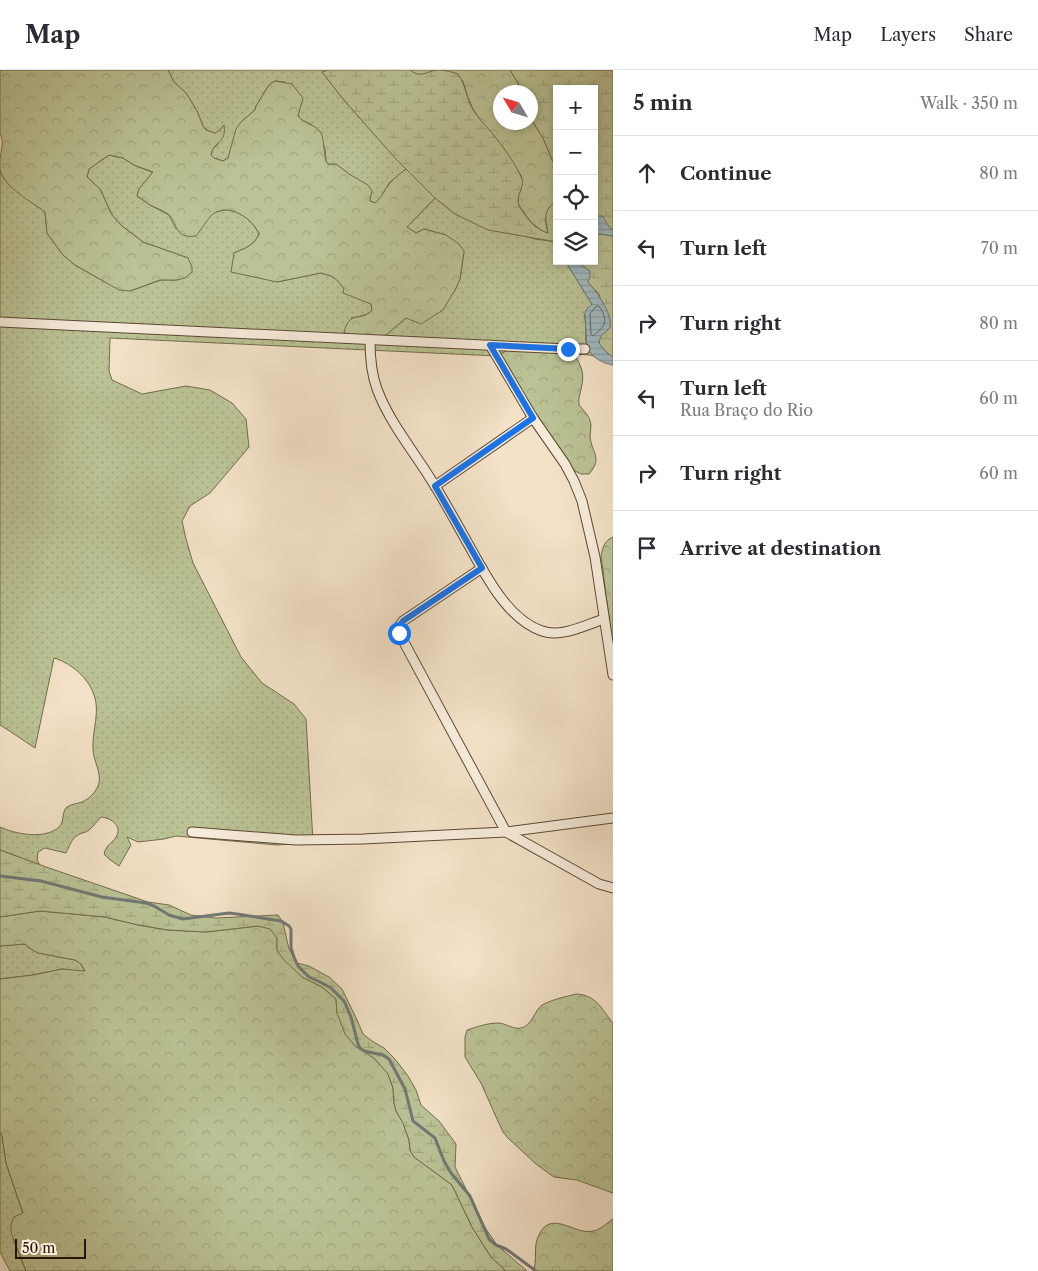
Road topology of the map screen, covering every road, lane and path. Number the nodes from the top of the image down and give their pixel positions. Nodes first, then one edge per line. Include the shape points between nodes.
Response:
1 (0, 322) edge
2 (370, 340) junction
3 (490, 345) junction
4 (585, 349) dead end
5 (533, 418) junction
6 (435, 486) junction
7 (482, 568) junction
8 (604, 619) junction
9 (613, 675) edge
10 (613, 818) edge
11 (192, 832) dead end
12 (506, 832) junction
13 (613, 888) edge

1 - 2 street
2 - 3 street
2 - 6 street via 376,388
3 - 4 street
3 - 5 street
5 - 6 street
5 - 8 street via 565,464 582,501 595,557
6 - 7 street
7 - 8 street via 508,606 532,627 561,633
7 - 12 street via 403,621 399,633
8 - 9 street
10 - 12 street
11 - 12 street via 296,840
12 - 13 street via 591,880

